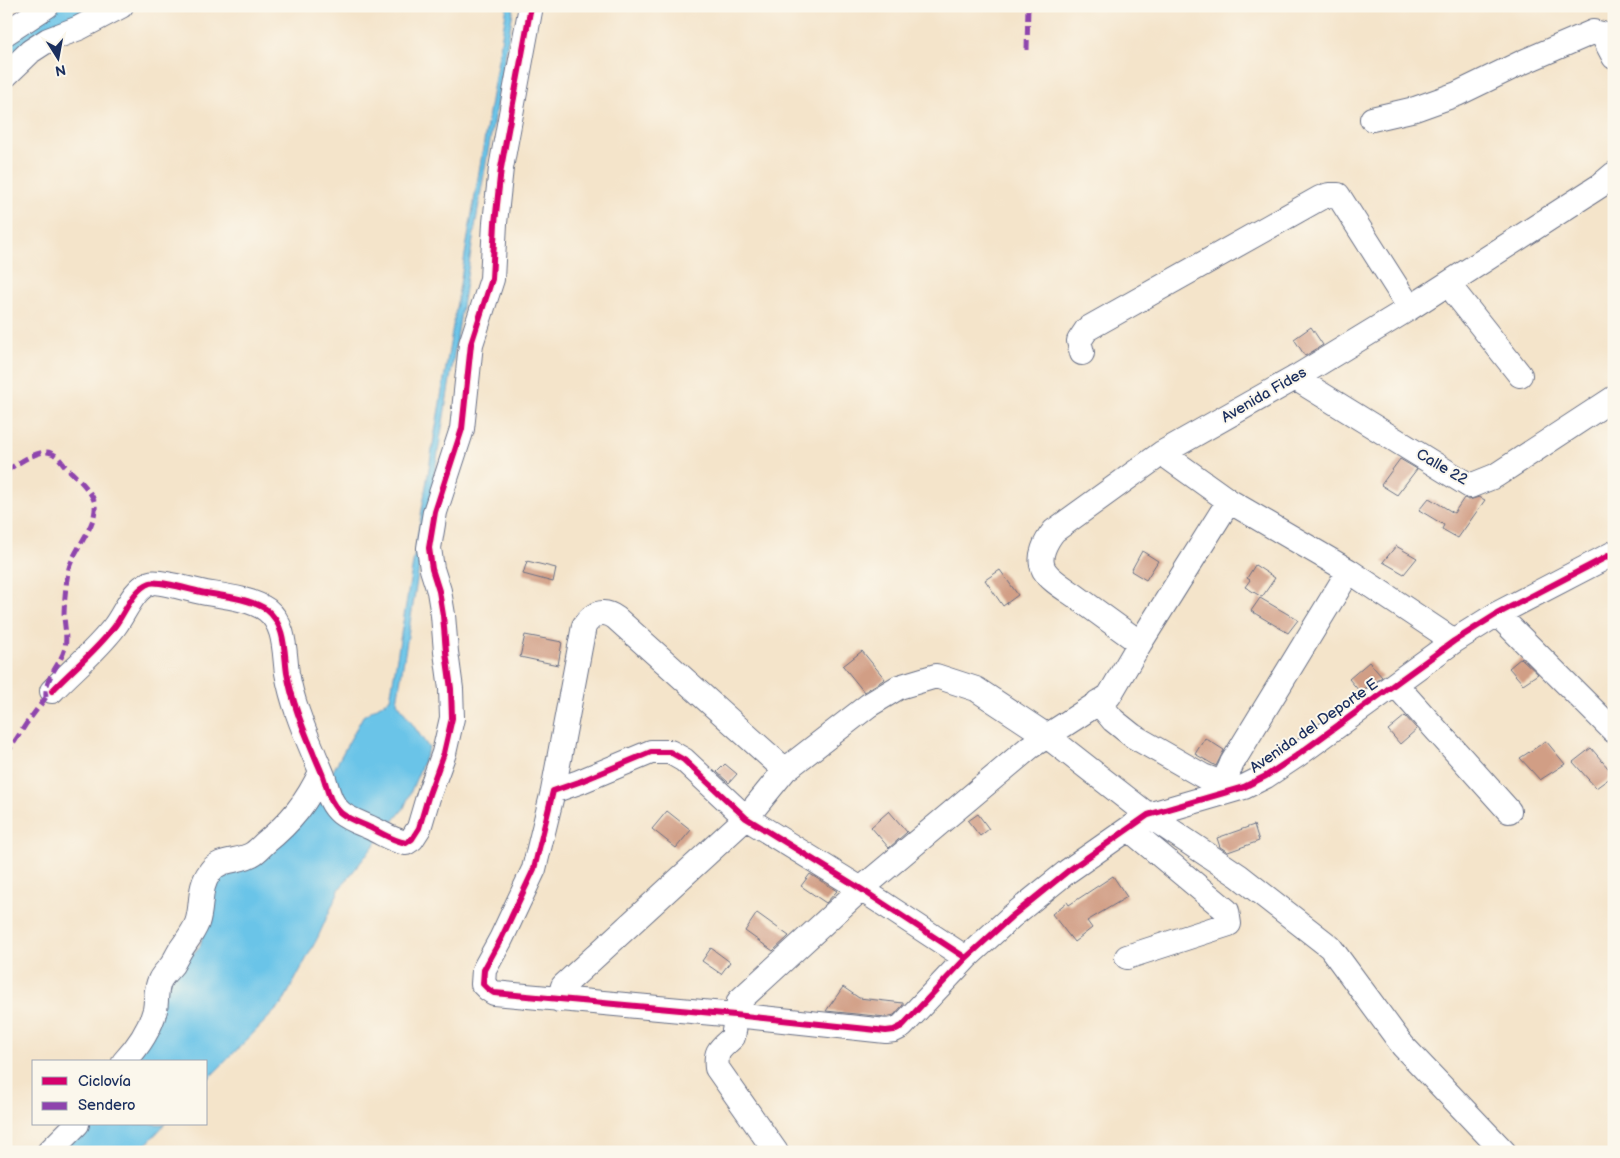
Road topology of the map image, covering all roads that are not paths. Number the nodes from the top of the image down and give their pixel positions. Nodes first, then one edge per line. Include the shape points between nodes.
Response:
1 (47, 6) edge
2 (121, 6) edge
3 (531, 6) edge
4 (6, 33) edge
5 (1614, 57) edge
6 (6, 75) edge
7 (1372, 119) dead end
8 (1610, 186) edge
9 (1448, 284) junction
10 (1410, 308) junction
11 (1082, 353) dead end
12 (1520, 375) dead end
13 (1295, 378) junction
14 (1614, 398) edge
15 (1162, 454) junction
16 (1229, 501) junction
17 (1613, 556) edge
18 (1349, 572) junction
19 (1498, 614) junction
20 (1454, 641) junction
21 (1140, 643) junction
22 (1395, 684) junction
23 (52, 690) dead end
24 (1098, 702) junction
25 (1614, 731) edge
26 (1047, 736) junction
27 (785, 770) junction
28 (321, 772) junction
29 (1221, 788) junction
30 (553, 791) junction
31 (1509, 811) dead end
32 (1148, 815) junction
33 (746, 818) junction
34 (1129, 828) junction
35 (861, 889) junction
36 (1127, 957) dead end
37 (966, 958) junction
38 (559, 1000) junction
39 (736, 1014) junction
40 (126, 1060) edge
41 (75, 1126) edge
42 (49, 1152) edge
43 (776, 1152) edge
44 (1504, 1152) edge

1 - 4 street
2 - 6 street via 80,28 48,40
3 - 28 street via 501,168 492,279 471,344 462,429 435,512 429,548 444,615 451,689 452,718 444,753 419,828 406,843 389,838 341,813 331,801
5 - 7 street via 1602,34 1593,32 1458,94
8 - 9 street, Avenida Fides
9 - 10 street, Avenida Fides
9 - 12 street
10 - 11 street via 1338,195 1329,195 1087,329 1079,341
10 - 13 street, Avenida Fides
13 - 14 street, Calle 22 via 1470,486 1495,476
13 - 15 street, Avenida Fides
15 - 16 street
15 - 21 street, Avenida Fides via 1054,531 1042,553 1044,570 1051,577
16 - 18 street
16 - 21 street
17 - 19 street, Avenida del Deporte E
18 - 20 street
18 - 29 street via 1232,763
19 - 20 street, Avenida del Deporte E
19 - 25 street
20 - 22 street, Avenida del Deporte E
21 - 24 street via 1109,696
22 - 29 street, Avenida del Deporte E via 1266,776 1244,787
22 - 31 street
23 - 28 street via 100,646 130,601 150,583 159,582 238,599 268,610 282,633 290,688
24 - 26 street
24 - 29 street via 1133,736
26 - 27 street via 976,689 936,676 899,687 869,705
26 - 32 street
26 - 35 street
27 - 30 street via 611,615 600,612 591,616 584,626
27 - 33 street
28 - 40 street via 309,796 282,829 253,854 218,863 210,870 204,880 200,913 192,935 161,977 151,1023
29 - 32 street, Avenida del Deporte E
30 - 33 street via 650,752 670,752 684,760
30 - 38 street via 534,869 483,977 484,984 494,993
32 - 34 street, Avenida del Deporte E
32 - 44 street via 1239,876 1330,947 1403,1046
33 - 35 street
33 - 38 street via 563,986
34 - 36 street via 1226,911 1229,924
34 - 37 street, Avenida del Deporte E via 1068,871
35 - 37 street
35 - 39 street via 738,1001
37 - 39 street, Avenida del Deporte E via 902,1026 894,1030
38 - 39 street
39 - 43 street via 733,1037 719,1048 717,1068
41 - 42 street

